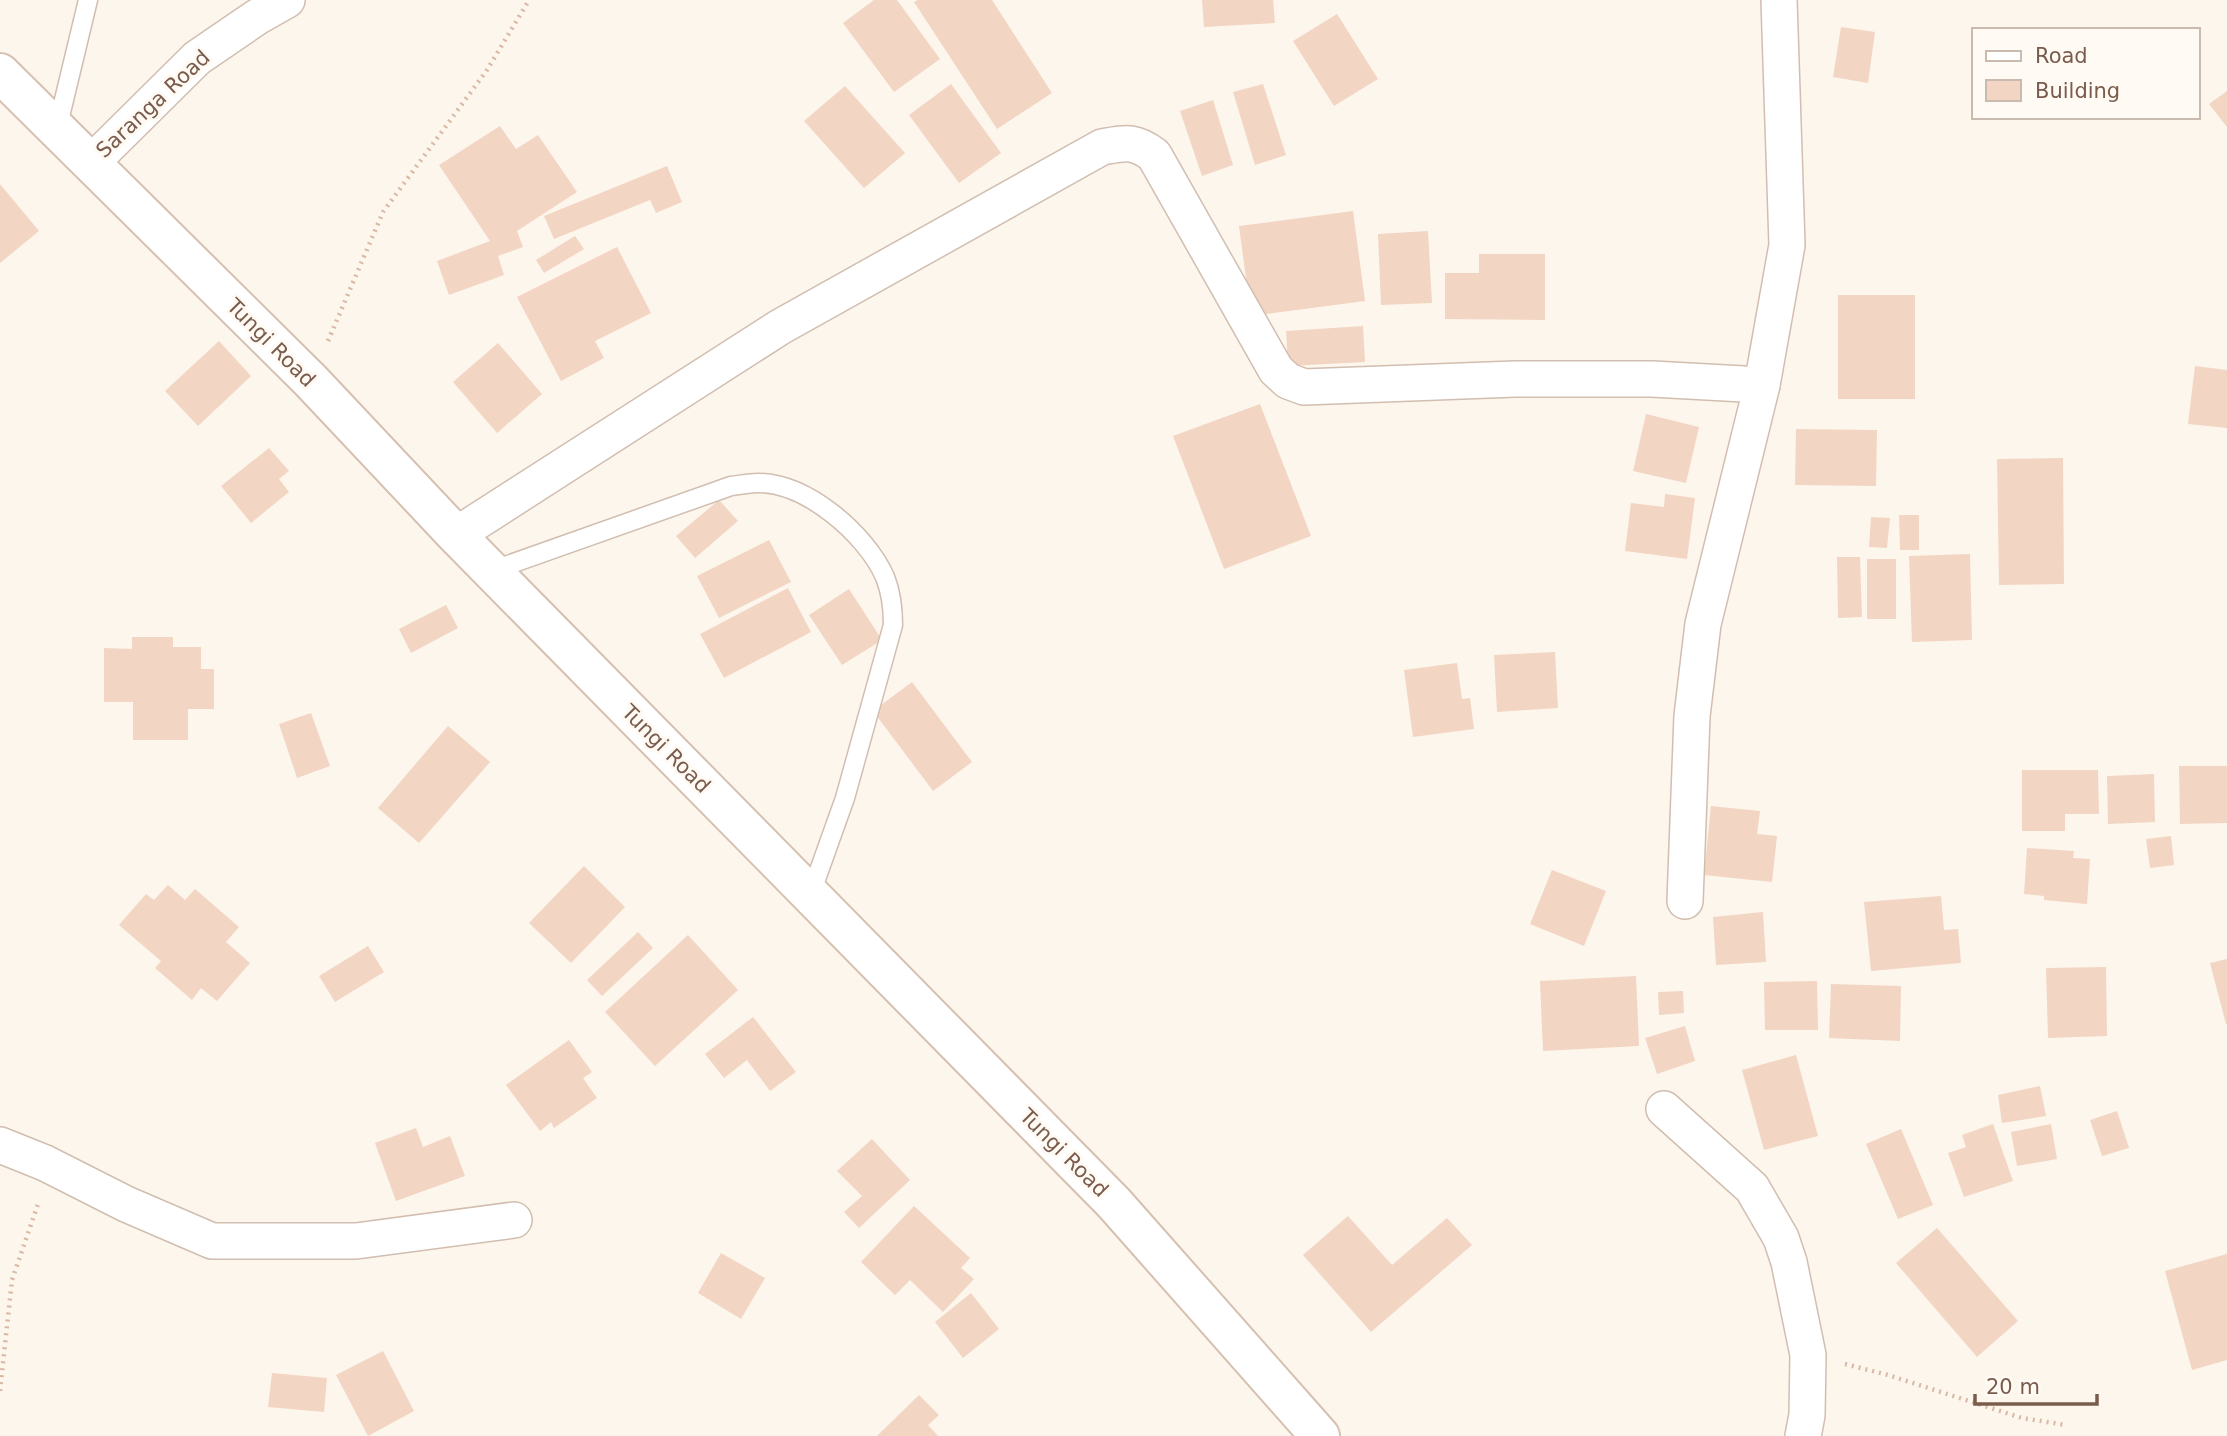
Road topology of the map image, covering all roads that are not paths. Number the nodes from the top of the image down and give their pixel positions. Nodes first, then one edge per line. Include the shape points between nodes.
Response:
1 (89, 0) edge
2 (287, 0) edge
3 (1779, 0) edge
4 (6, 90) edge
5 (57, 129) junction
6 (90, 163) junction
7 (1762, 385) junction
8 (456, 535) junction
9 (491, 571) junction
10 (810, 896) junction
11 (1685, 901) dead end
12 (1664, 1109) dead end
13 (0, 1145) edge
14 (514, 1220) dead end
15 (1321, 1436) edge
16 (1803, 1436) edge

1 - 5 lane
2 - 6 street, Saranga Road via 197,58
3 - 7 street via 1787,245
4 - 5 main road, Tungi Road
5 - 6 main road, Tungi Road
6 - 8 main road, Tungi Road via 311,381
7 - 8 street via 1515,379 1304,387 1288,381 1276,370 1154,155 1140,144 1125,143 1102,147 780,327
7 - 11 street via 1703,624 1692,716
8 - 9 main road, Tungi Road
9 - 10 main road, Tungi Road
9 - 10 lane via 731,486 760,483 794,491 826,508 873,555 886,579 893,625 845,798
10 - 15 main road, Tungi Road via 1114,1203
12 - 16 street via 1752,1188 1781,1238 1808,1355
13 - 14 street via 212,1241 356,1241

